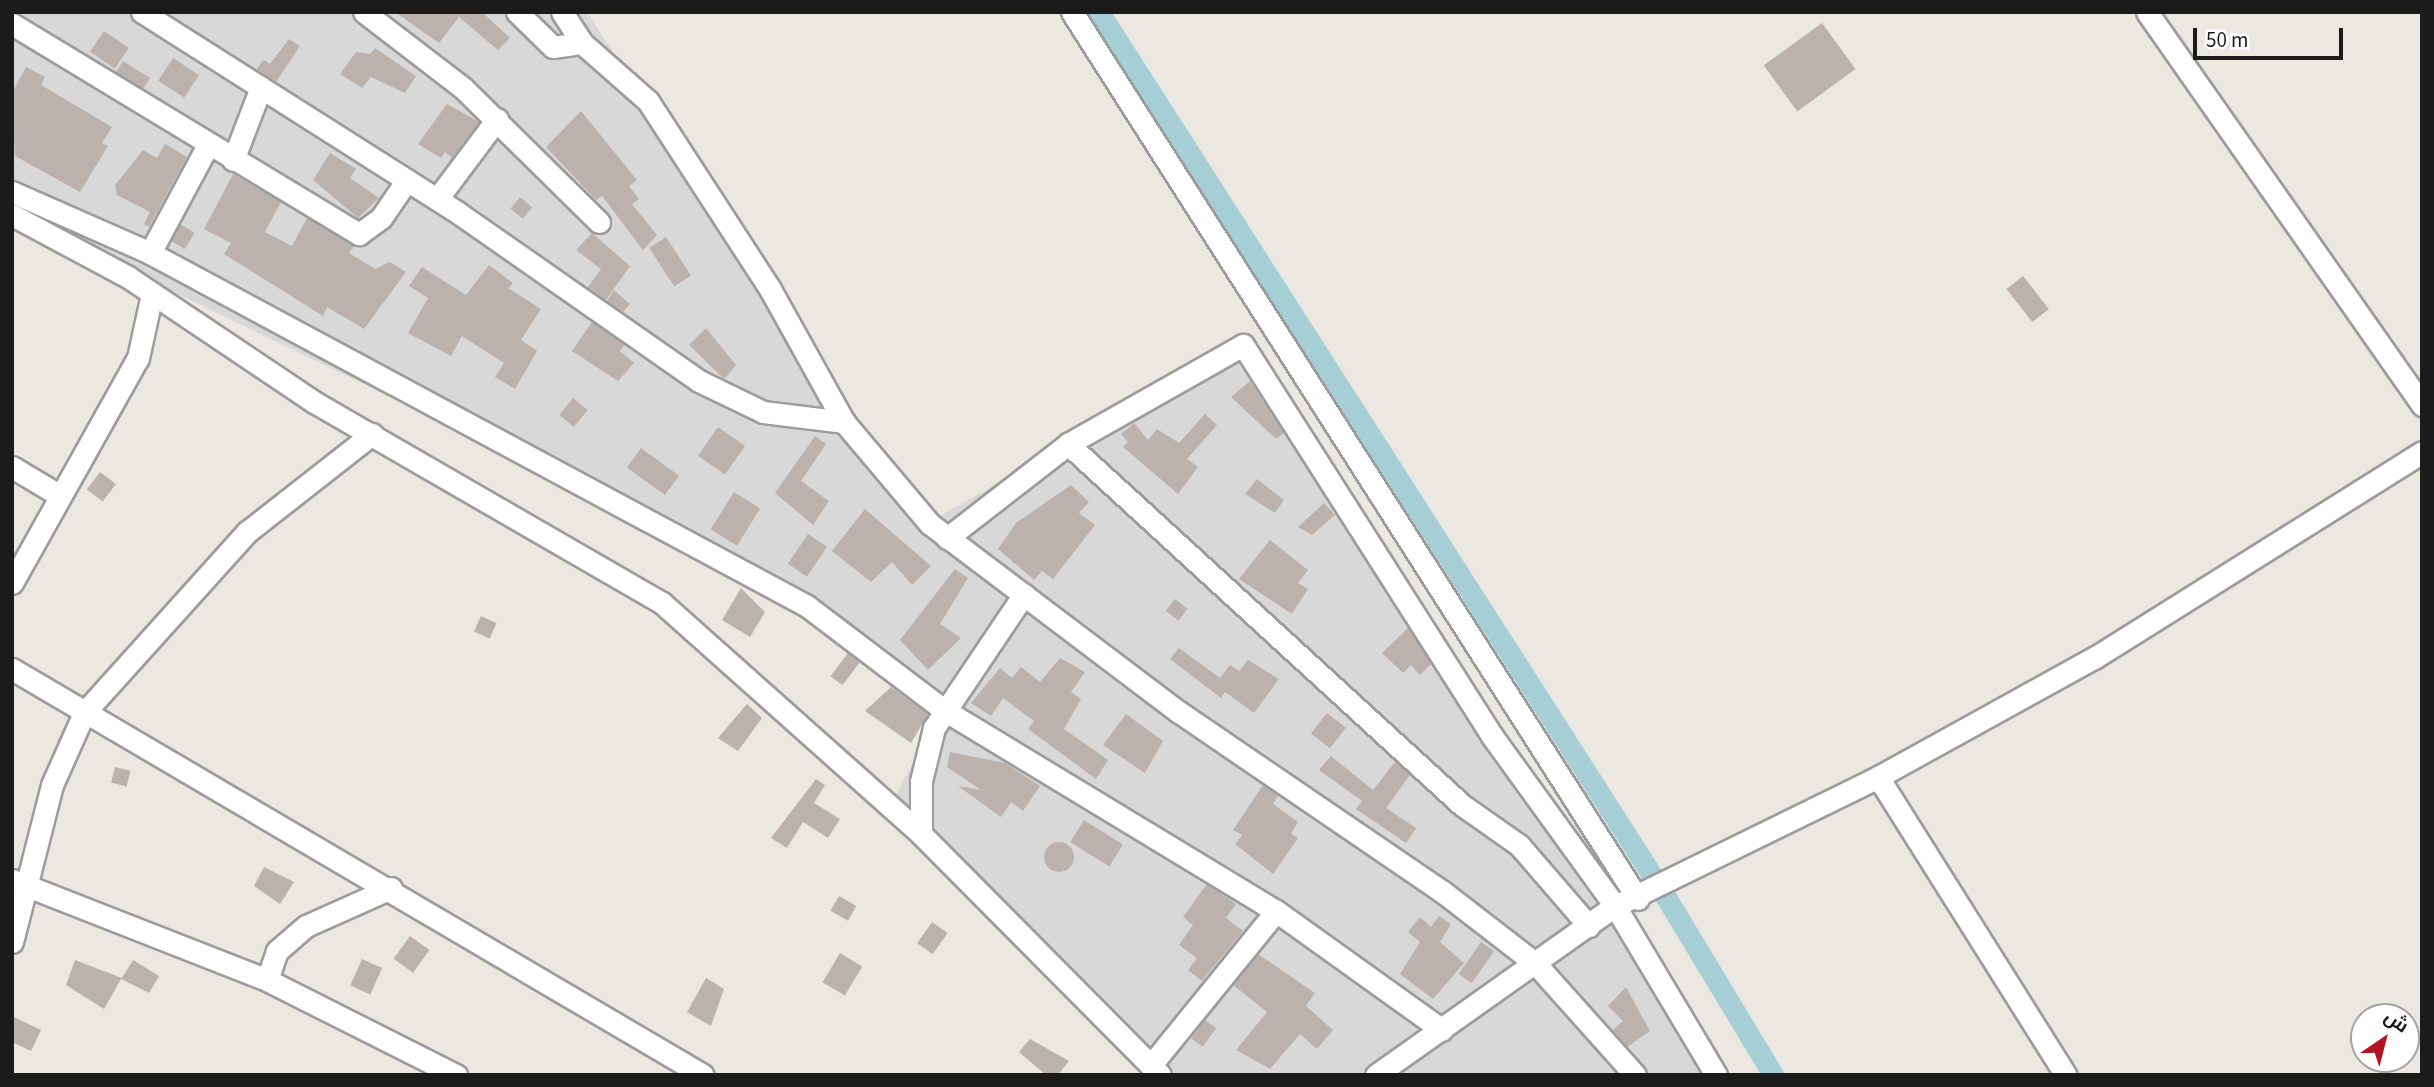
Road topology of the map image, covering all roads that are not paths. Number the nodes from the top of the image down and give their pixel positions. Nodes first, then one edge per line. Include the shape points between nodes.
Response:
1 (142, 12) edge
2 (364, 12) edge
3 (517, 12) edge
4 (562, 12) edge
5 (1072, 12) edge
6 (2147, 12) edge
7 (12, 24) edge
8 (582, 43) junction
9 (261, 86) junction
10 (497, 119) junction
11 (208, 145) junction
12 (233, 160) junction
13 (407, 180) junction
14 (12, 192) edge
15 (437, 199) junction
16 (12, 215) edge
17 (599, 222) dead end
18 (150, 253) junction
19 (152, 294) junction
20 (2422, 405) edge
21 (844, 422) junction
22 (372, 434) junction
23 (1068, 444) junction
24 (2422, 452) edge
25 (12, 467) edge
26 (59, 495) junction
27 (947, 538) junction
28 (12, 583) edge
29 (1024, 594) junction
30 (12, 669) edge
31 (944, 710) junction
32 (84, 713) junction
33 (1878, 777) junction
34 (921, 834) junction
35 (19, 883) edge
36 (391, 888) junction
37 (1638, 900) junction
38 (1615, 906) junction
39 (1276, 911) junction
40 (1589, 926) junction
41 (12, 942) edge
42 (1535, 963) junction
43 (267, 980) junction
44 (1442, 1030) junction
45 (1156, 1070) edge
46 (456, 1075) edge
47 (704, 1075) edge
48 (1376, 1075) edge
49 (1635, 1075) edge
50 (1716, 1075) edge
51 (2066, 1075) edge

1 - 9 street
2 - 10 street
3 - 8 street via 553,47
4 - 8 street
5 - 37 street
6 - 20 street
7 - 11 street
8 - 21 street via 648,101 770,289
9 - 12 street
9 - 13 street
10 - 15 street
10 - 17 street
11 - 12 street
11 - 18 street
12 - 13 street via 359,234 381,218
13 - 15 street
14 - 18 street
15 - 21 street via 699,381 763,412
16 - 19 street
18 - 31 street via 807,606
19 - 22 street
19 - 26 street via 138,358
21 - 27 street
22 - 32 street via 247,532
22 - 34 street via 662,603
23 - 27 street
23 - 38 street via 1236,347 1251,351 1492,736
23 - 40 street via 1462,805 1519,845
24 - 33 street via 2094,658
25 - 26 street
26 - 28 street
27 - 29 street
29 - 31 street
29 - 42 street via 1179,712 1444,892
30 - 32 street
31 - 34 street via 926,749
31 - 39 street
32 - 35 street via 52,785
32 - 36 street
33 - 37 street
33 - 51 street
34 - 45 street
35 - 41 street
35 - 43 street
36 - 43 street via 306,926 277,951
36 - 47 street
37 - 38 street
38 - 40 street
38 - 50 street
39 - 44 street
39 - 45 street
40 - 42 street
42 - 44 street
42 - 49 street
43 - 46 street
44 - 48 street

